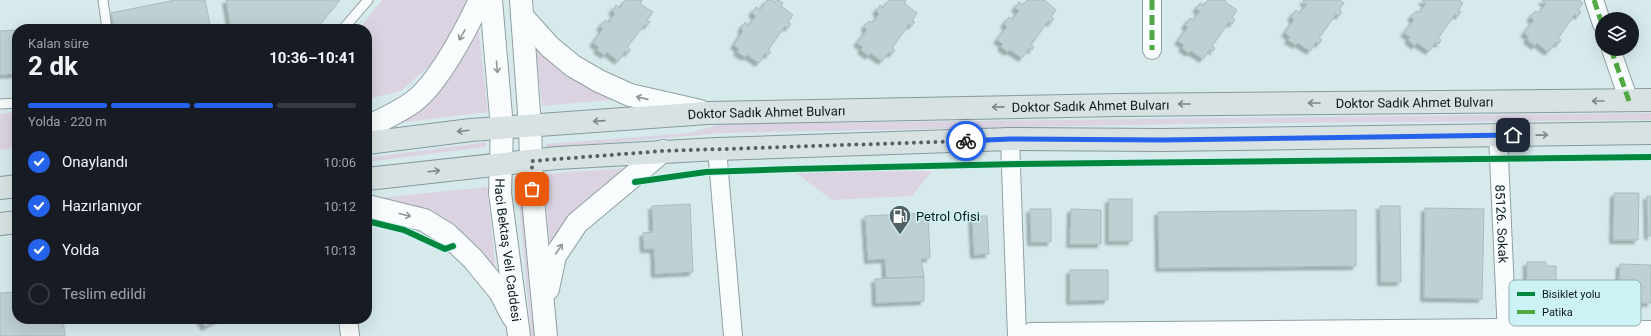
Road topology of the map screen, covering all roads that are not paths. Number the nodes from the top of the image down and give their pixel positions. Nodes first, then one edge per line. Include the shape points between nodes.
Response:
1 (103, 0) edge
2 (368, 0) edge
3 (480, 0) edge
4 (491, 0) edge
5 (1152, 0) edge
6 (1594, 0) edge
7 (521, 8) edge
8 (1598, 12) edge
9 (106, 24) edge
10 (347, 24) edge
11 (1152, 50) dead end
12 (1613, 56) edge
13 (1651, 100) edge
14 (1629, 101) junction
15 (12, 103) edge
16 (0, 104) edge
17 (707, 113) junction
18 (372, 124) edge
19 (530, 127) junction
20 (502, 128) junction
21 (1651, 133) edge
22 (1498, 135) junction
23 (1010, 139) junction
24 (372, 141) edge
25 (717, 149) junction
26 (663, 151) junction
27 (532, 161) junction
28 (502, 163) junction
29 (372, 178) edge
30 (12, 187) edge
31 (0, 188) edge
32 (372, 207) edge
33 (12, 223) edge
34 (0, 224) edge
35 (544, 314) junction
36 (349, 324) edge
37 (1651, 330) edge
38 (519, 332) edge
39 (1508, 332) edge
40 (1200, 333) edge
41 (350, 336) edge
42 (546, 336) edge
43 (733, 336) edge
44 (1017, 336) edge
45 (1028, 336) edge

1 - 9 lane
2 - 10 lane
3 -> 18 main road via 438,76 414,102
4 -> 20 main road, Haci Bektaş Veli Caddesi
5 - 11 street
6 - 8 street
17 -> 7 main road via 630,95 599,81 573,66 550,47
7 - 19 main road, Haci Bektaş Veli Caddesi
12 - 14 street
13 - 14 main road, Doktor Sadık Ahmet Bulvarı
14 -> 17 main road, Doktor Sadık Ahmet Bulvarı via 1111,105
15 - 16 lane
17 -> 19 main road, Doktor Sadık Ahmet Bulvarı
19 - 20 main road, Doktor Sadık Ahmet Bulvarı
19 - 27 main road, Haci Bektaş Veli Caddesi
20 -> 24 main road
20 - 28 main road, Haci Bektaş Veli Caddesi
22 -> 21 main road
22 - 23 main road via 1163,140
22 - 39 street, 85126. Sokak
23 - 25 main road
23 - 44 street
25 - 26 main road
25 - 43 street
26 - 27 main road
35 -> 26 main road via 555,256 577,223
27 - 28 main road
27 - 35 main road, Haci Bektaş Veli Caddesi via 532,189
29 -> 28 main road
28 - 38 main road, Haci Bektaş Veli Caddesi via 500,193
30 - 31 main road
32 -> 38 main road via 424,220 447,234 473,259 500,292
33 - 34 main road
35 - 42 main road, Haci Bektaş Veli Caddesi
36 - 41 street
37 - 39 street
39 - 40 street
40 - 45 street via 1031,332

